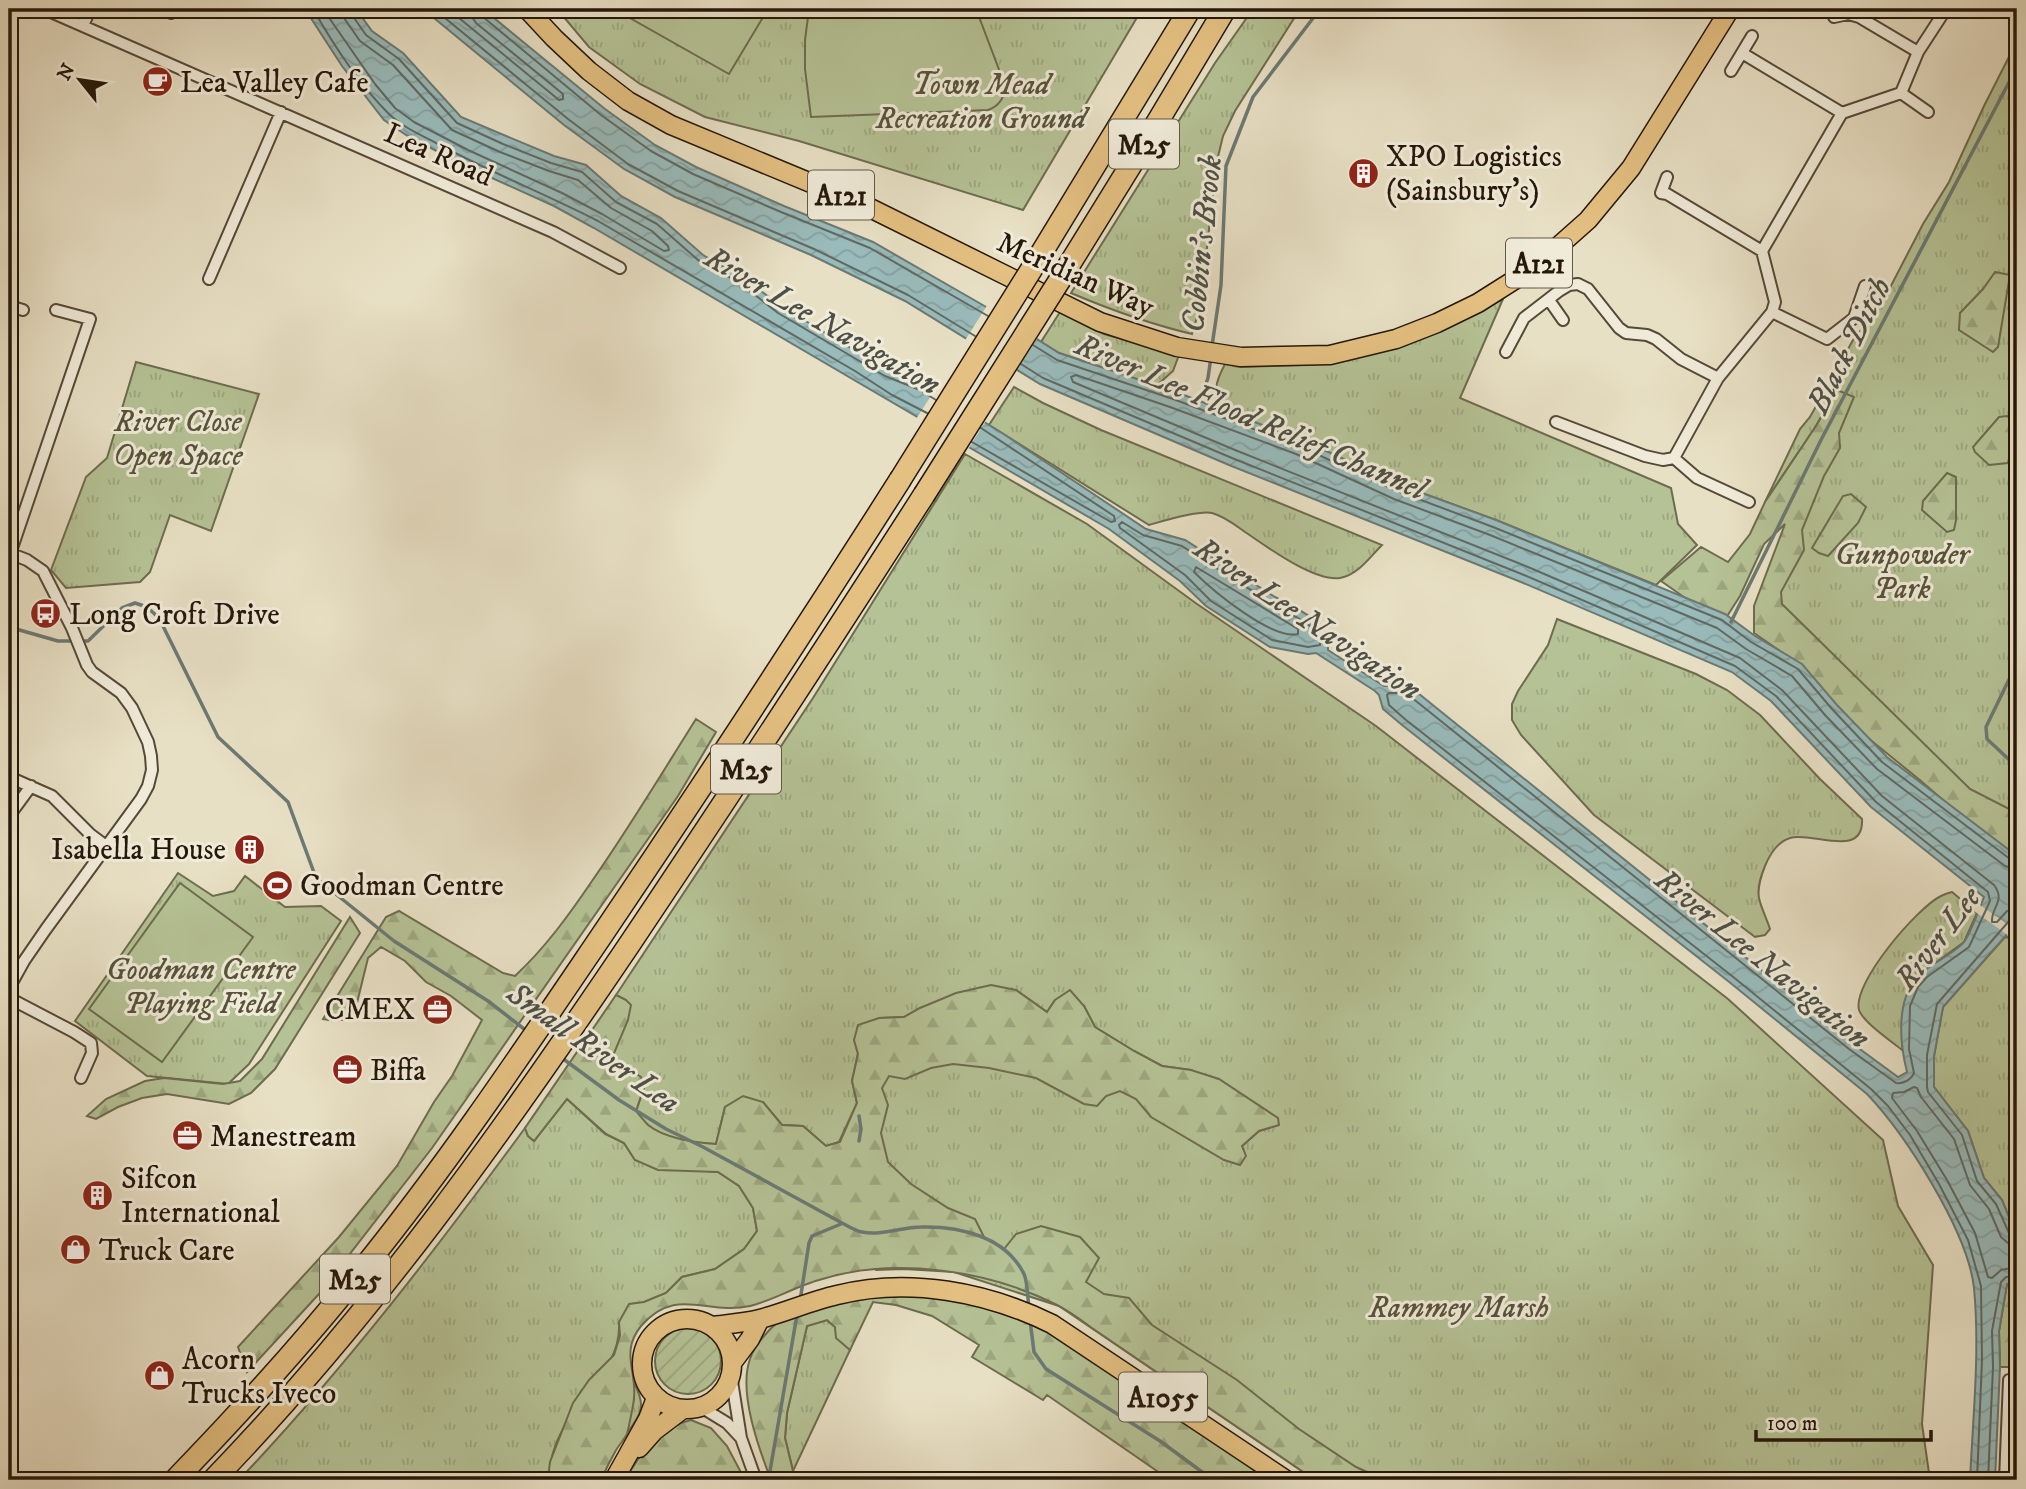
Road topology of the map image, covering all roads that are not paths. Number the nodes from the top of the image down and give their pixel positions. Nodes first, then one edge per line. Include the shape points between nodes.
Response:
1 (44, 9) edge
2 (90, 9) edge
3 (527, 9) edge
4 (1190, 9) edge
5 (1225, 9) edge
6 (1730, 9) edge
7 (1946, 9) edge
8 (1835, 17) dead end
9 (83, 26) junction
10 (1752, 36) dead end
11 (1918, 52) junction
12 (1742, 53) junction
13 (1731, 71) dead end
14 (1901, 93) junction
15 (281, 112) junction
16 (1928, 112) dead end
17 (1842, 113) junction
18 (1667, 177) dead end
19 (1762, 251) junction
20 (620, 268) dead end
21 (209, 279) dead end
22 (1866, 286) dead end
23 (1549, 300) junction
24 (9, 306) edge
25 (23, 310) dead end
26 (56, 310) dead end
27 (1772, 312) junction
28 (1563, 320) dead end
29 (1506, 352) dead end
30 (1718, 378) junction
31 (1556, 422) dead end
32 (1674, 458) junction
33 (1748, 502) dead end
34 (10, 553) edge
35 (9, 777) edge
36 (31, 786) junction
37 (9, 816) edge
38 (106, 846) junction
39 (9, 988) edge
40 (9, 998) edge
41 (81, 1078) dead end
42 (760, 1319) junction
43 (712, 1326) junction
44 (732, 1369) junction
45 (2009, 1380) dead end
46 (656, 1398) junction
47 (701, 1407) junction
48 (683, 1409) junction
49 (741, 1438) junction
50 (617, 1474) edge
51 (755, 1478) edge
52 (175, 1480) edge
53 (213, 1480) edge
54 (1286, 1480) edge
55 (2006, 1480) edge

1 - 9 street, Lea Road
2 - 9 street
3 - 6 main road, Meridian Way / A121 via 589,71 628,101 671,125 864,205 1100,321 1177,347 1241,357 1329,355 1396,339 1478,303 1535,267 1588,220 1631,168
4 - 52 highway, M25, bridge via 900,480 748,717 516,1062 356,1278
5 - 53 highway, M25, bridge via 924,495 565,1040 398,1269
7 - 11 street
8 - 11 street via 1859,17
9 - 15 street, Lea Road
10 - 12 street
11 - 14 street
12 - 13 street
12 - 17 street
14 - 16 street
14 - 17 street
15 - 20 street, Lea Road via 553,232
15 - 21 street
17 - 19 street
18 - 19 street via 1661,193
19 - 27 street via 1775,302
22 - 27 street via 1854,318 1827,339
23 - 28 street
23 - 29 street via 1524,318
23 - 30 street via 1569,285 1584,286 1626,333 1656,339 1681,359
24 - 25 street
26 - 34 street via 90,319
27 - 30 street
30 - 32 street
31 - 32 street via 1645,456
32 - 33 street via 1698,478
34 - 38 street via 43,571 84,659 92,672 125,698 151,756 145,792
35 - 36 street
36 - 37 street
36 - 38 street via 52,796
38 - 39 street
40 - 41 street via 90,1044 92,1053
42 - 43 main road, A1055
42 - 44 main road
42 - 54 main road, A1055 via 869,1288 917,1287 982,1297 1030,1314 1080,1341
43 - 44 main road via 725,1340
43 - 46 main road via 682,1319 651,1336 642,1355 642,1374
44 - 47 main road via 725,1389
44 - 49 street
45 - 55 street
46 - 48 main road
46 - 50 main road
47 - 48 main road
47 - 49 street
48 - 50 main road via 654,1432
49 - 51 street

